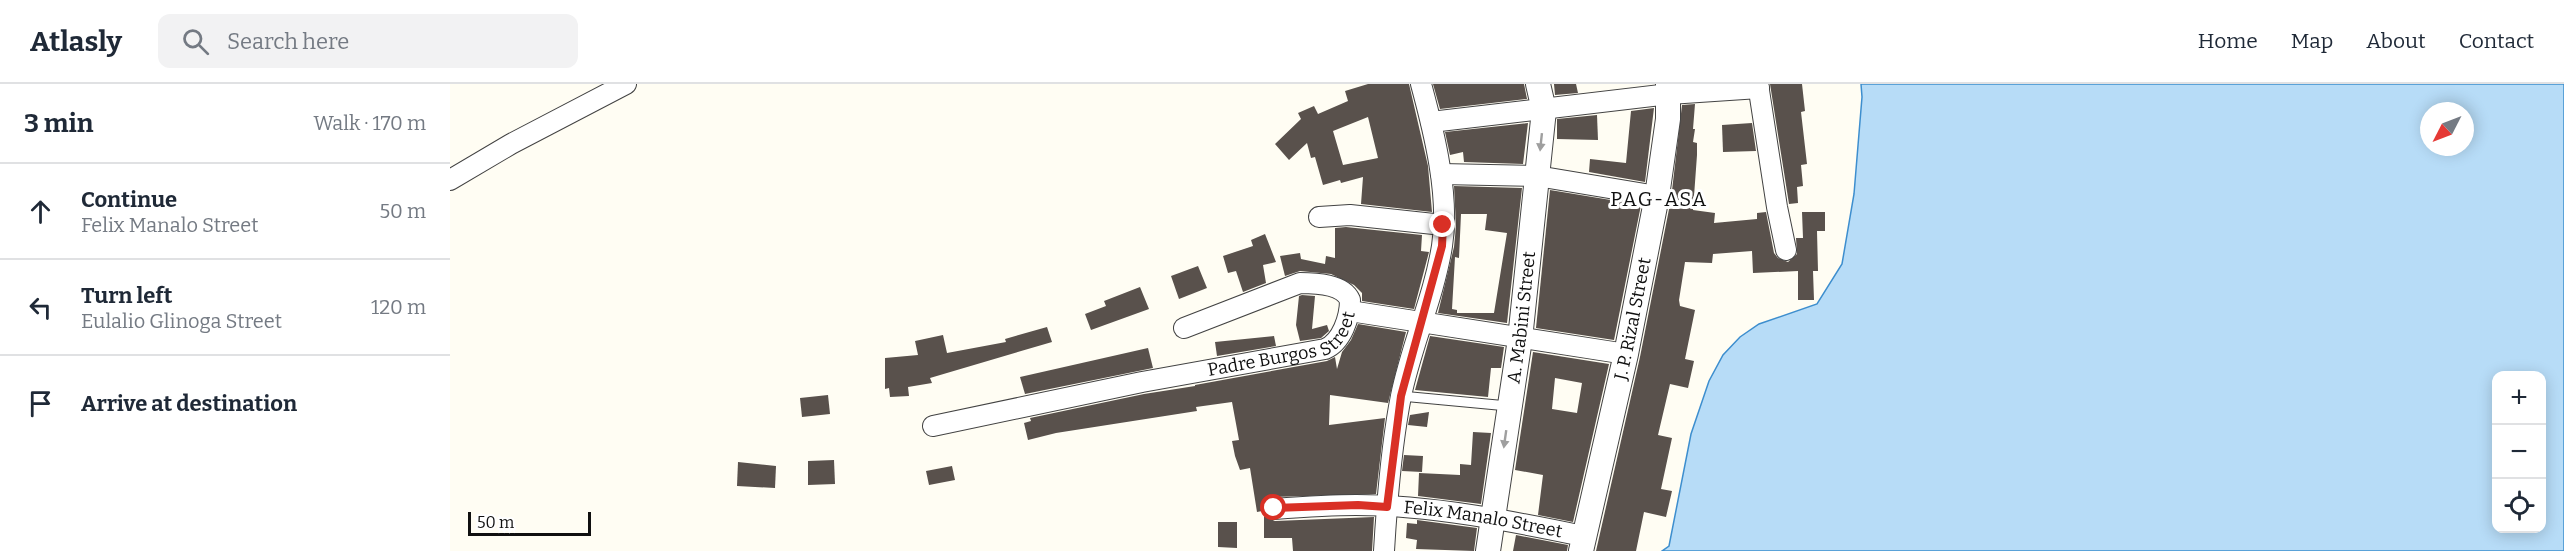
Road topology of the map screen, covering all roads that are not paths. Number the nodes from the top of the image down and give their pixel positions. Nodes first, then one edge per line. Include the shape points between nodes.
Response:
1 (626, 84) edge
2 (1420, 84) edge
3 (1538, 84) edge
4 (1758, 86) edge
5 (1669, 89) edge
6 (1544, 110) junction
7 (1431, 122) junction
8 (1441, 174) junction
9 (1537, 176) junction
10 (450, 180) edge
11 (1657, 196) junction
12 (1319, 217) dead end
13 (1443, 225) junction
14 (1786, 250) dead end
15 (1350, 311) junction
16 (1421, 323) junction
17 (1184, 328) dead end
18 (1520, 339) junction
19 (1626, 354) junction
20 (1401, 396) junction
21 (1510, 407) junction
22 (933, 426) dead end
23 (1387, 507) junction
24 (1274, 508) dead end
25 (1494, 518) junction
26 (1582, 543) edge
27 (1384, 551) edge
28 (1488, 551) edge

1 - 10 street
2 - 7 street
3 - 6 street, A. Mabini Street
4 - 5 street
4 - 14 street
5 - 6 street
5 - 11 street, J. P. Rizal Street
6 - 7 street
6 -> 9 street, A. Mabini Street
7 - 8 street
8 - 9 street
8 - 13 street
9 - 11 street
9 - 18 street, A. Mabini Street
11 - 19 street, J. P. Rizal Street
12 - 13 street via 1350,215
13 - 16 street via 1442,246
15 - 16 street, Padre Burgos Street
15 - 17 street via 1350,300 1342,290 1299,283
15 - 22 street, Padre Burgos Street via 1335,343 1325,349
16 - 18 street, Padre Burgos Street
16 - 20 street
18 - 19 street, Padre Burgos Street
18 - 21 street, A. Mabini Street
19 - 26 street, J. P. Rizal Street
20 - 21 lane
20 - 23 street
21 -> 25 street, A. Mabini Street
23 - 24 street, Felix Manalo Street
23 - 25 street, Felix Manalo Street
23 - 27 street
25 - 26 street, Felix Manalo Street
25 - 28 street, A. Mabini Street

